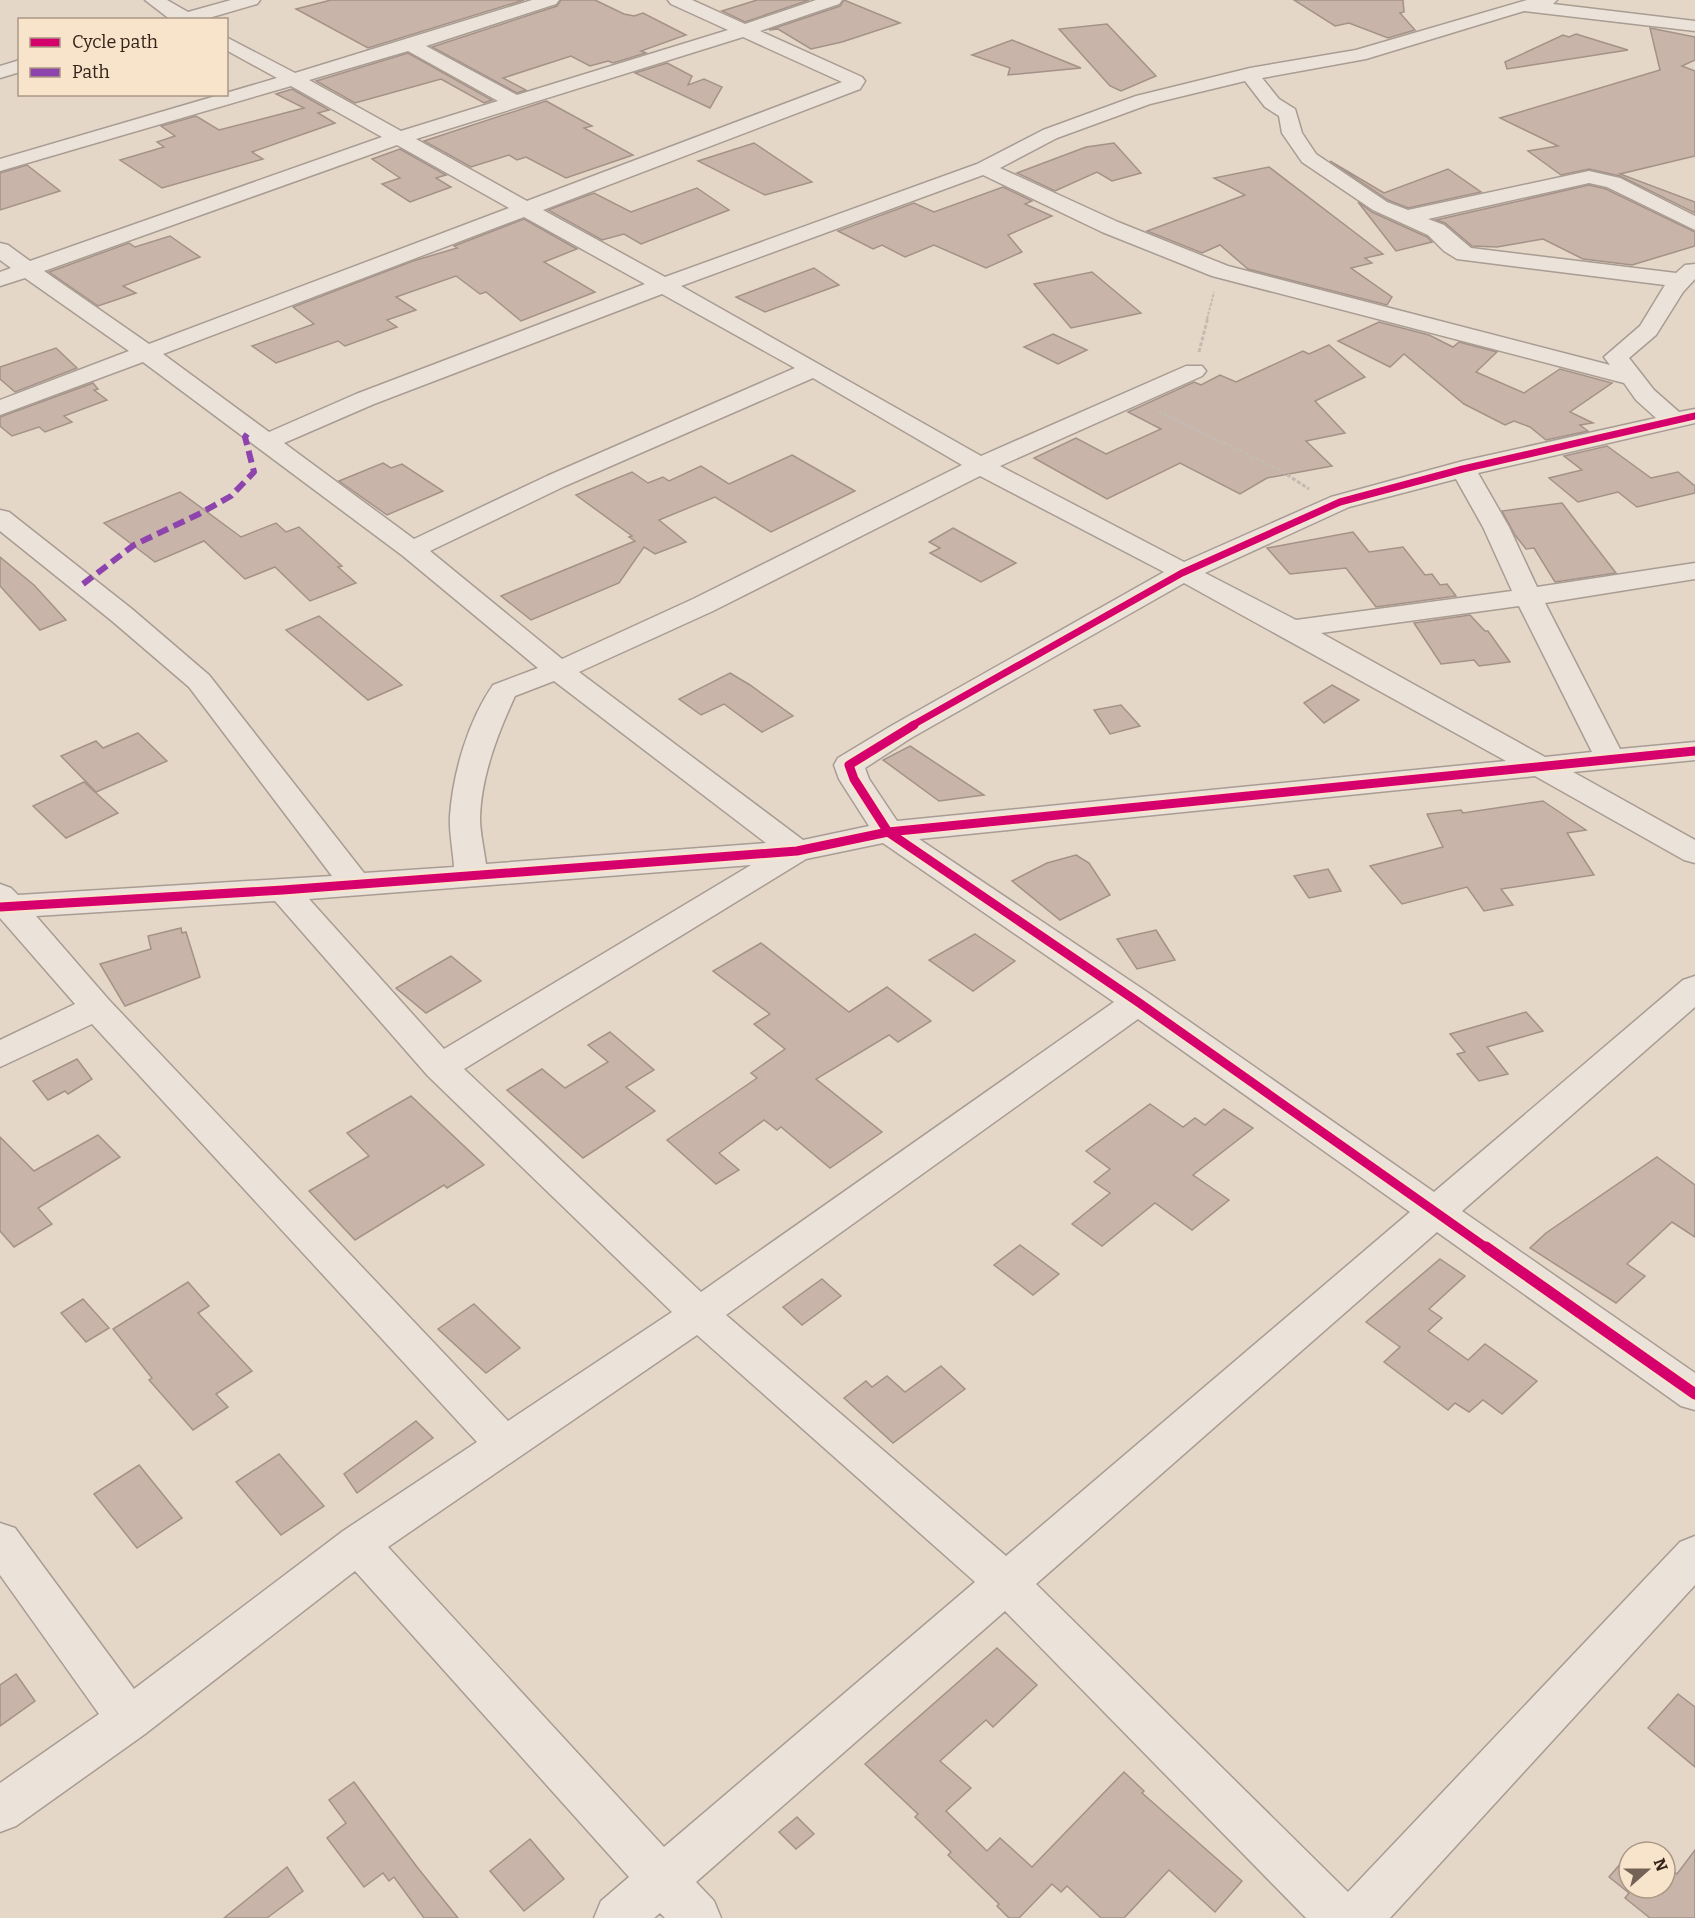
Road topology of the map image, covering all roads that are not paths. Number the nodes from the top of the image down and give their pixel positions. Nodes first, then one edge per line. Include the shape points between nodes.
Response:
1 (154, 0) edge
2 (252, 0) edge
3 (550, 0) edge
4 (677, 0) edge
5 (833, 0) edge
6 (1479, 0) edge
7 (1548, 0) edge
8 (1521, 6) junction
9 (183, 18) edge
10 (189, 18) edge
11 (1695, 26) edge
12 (746, 30) junction
13 (228, 43) edge
14 (410, 45) junction
15 (1250, 74) junction
16 (291, 80) junction
17 (515, 102) junction
18 (399, 138) junction
19 (0, 165) edge
20 (984, 168) junction
21 (529, 209) junction
22 (1406, 217) junction
23 (1695, 224) edge
24 (0, 250) edge
25 (27, 269) junction
26 (1687, 275) edge
27 (0, 279) edge
28 (664, 285) junction
29 (148, 354) junction
30 (814, 369) junction
31 (1194, 371) road end
32 (1632, 378) junction
33 (0, 408) edge
34 (1685, 418) edge
35 (266, 442) junction
36 (981, 466) junction
37 (1463, 469) junction
38 (0, 518) edge
39 (412, 550) junction
40 (1695, 571) edge
41 (1182, 573) junction
42 (1528, 597) junction
43 (1292, 629) junction
44 (559, 671) junction
45 (1695, 751) edge
46 (1610, 759) junction
47 (1540, 766) junction
48 (888, 832) junction
49 (797, 851) junction
50 (1695, 853) edge
51 (471, 876) junction
52 (355, 884) junction
53 (283, 890) junction
54 (4, 903) edge
55 (1695, 988) edge
56 (1137, 1002) junction
57 (97, 1008) junction
58 (0, 1055) edge
59 (440, 1067) junction
60 (1435, 1211) junction
61 (699, 1314) junction
62 (1695, 1394) edge
63 (506, 1446) junction
64 (0, 1542) edge
65 (358, 1544) junction
66 (1695, 1555) edge
67 (1005, 1582) junction
68 (129, 1719) junction
69 (0, 1810) edge
70 (663, 1881) junction
71 (618, 1918) edge
72 (697, 1918) edge
73 (1340, 1918) edge
74 (1357, 1918) edge

1 - 9 street
2 - 10 street
3 - 14 street
4 - 12 street
5 - 12 street
6 - 8 street
7 - 8 street
8 - 11 street
8 - 15 street via 1359,55
12 - 17 street
12 - 21 street via 855,81 854,85
13 - 16 street
14 - 16 street
14 - 17 street
15 - 20 street via 1105,112 1050,134
15 - 22 street via 1272,103 1288,113 1292,133 1309,158 1380,206
16 - 18 street
16 - 19 street
17 - 18 street
18 - 21 street
18 - 25 street
20 - 28 street
20 - 32 street via 1110,227 1220,271
21 - 28 street
21 - 29 street via 441,239
22 - 23 street via 1589,177 1613,182
22 - 26 street via 1436,230 1466,255
24 - 25 street
25 - 27 street
25 - 29 street
26 - 32 street via 1651,327 1616,357
28 - 30 street
28 - 35 street via 365,399
29 - 33 street
29 - 35 street
30 - 36 street
30 - 39 street via 556,481
31 - 36 street
32 - 34 street via 1645,395
34 - 37 street
35 - 39 street
36 - 41 street
36 - 44 street via 703,605
37 - 41 street via 1334,505
37 - 42 street via 1496,527
38 - 52 street via 199,681
39 - 44 street
40 - 42 street
41 - 43 street
41 - 48 street via 849,765 854,780
42 - 43 street
42 - 46 street
43 - 47 street
44 - 49 street
44 - 51 street via 503,691 486,727 472,771 465,817
45 - 46 street
46 - 47 street
47 - 48 street
47 - 50 street
48 - 49 street
48 - 56 street
49 - 51 street
49 - 59 street
51 - 52 street
52 - 53 street
53 - 54 street
53 - 59 street
54 - 57 street
55 - 60 street
56 - 60 street
56 - 61 street
57 - 58 street
57 - 63 street
59 - 61 street
60 - 62 street
60 - 67 street
61 - 63 street
61 - 67 street
63 - 65 street
64 - 68 street
65 - 68 street
65 - 70 street
66 - 74 street
67 - 70 street
67 - 73 street
68 - 69 street
70 - 71 street
70 - 72 street

